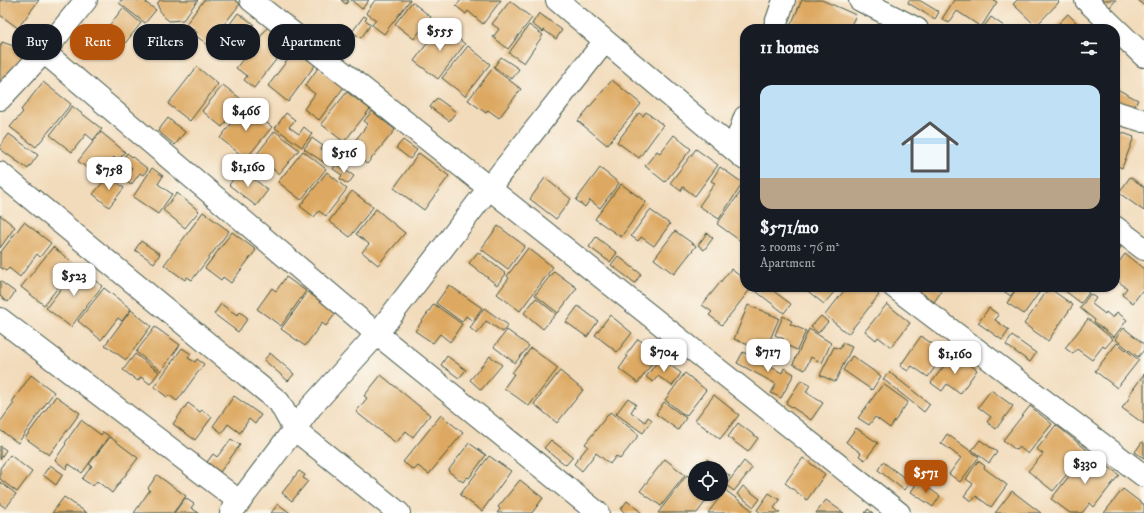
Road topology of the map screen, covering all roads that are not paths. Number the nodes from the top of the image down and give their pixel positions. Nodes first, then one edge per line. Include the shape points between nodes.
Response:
1 (86, 0) edge
2 (250, 0) edge
3 (558, 0) edge
4 (784, 0) edge
5 (860, 0) edge
6 (1086, 0) edge
7 (776, 24) edge
8 (907, 24) edge
9 (1111, 24) edge
10 (62, 30) edge
11 (1120, 33) edge
12 (605, 41) junction
13 (1144, 56) edge
14 (37, 60) edge
15 (53, 60) edge
16 (0, 99) edge
17 (1120, 114) edge
18 (1144, 121) edge
19 (740, 154) edge
20 (0, 173) edge
21 (489, 188) junction
22 (1120, 231) edge
23 (1144, 249) edge
24 (901, 292) edge
25 (0, 319) edge
26 (377, 334) junction
27 (294, 428) junction
28 (1144, 476) edge
29 (235, 507) edge
30 (399, 513) edge
31 (598, 513) edge
32 (899, 513) edge

1 - 10 street
2 - 21 street
3 - 12 street
4 - 7 street
5 - 8 street
6 - 9 street
11 - 13 street
12 - 19 street
12 - 21 street
14 - 16 street
15 - 26 street
17 - 18 street
20 - 27 street via 279,402
21 - 26 street
21 - 32 street
22 - 23 street
24 - 28 street
25 - 29 street
26 - 27 street
26 - 31 street
27 - 29 street
27 - 30 street

